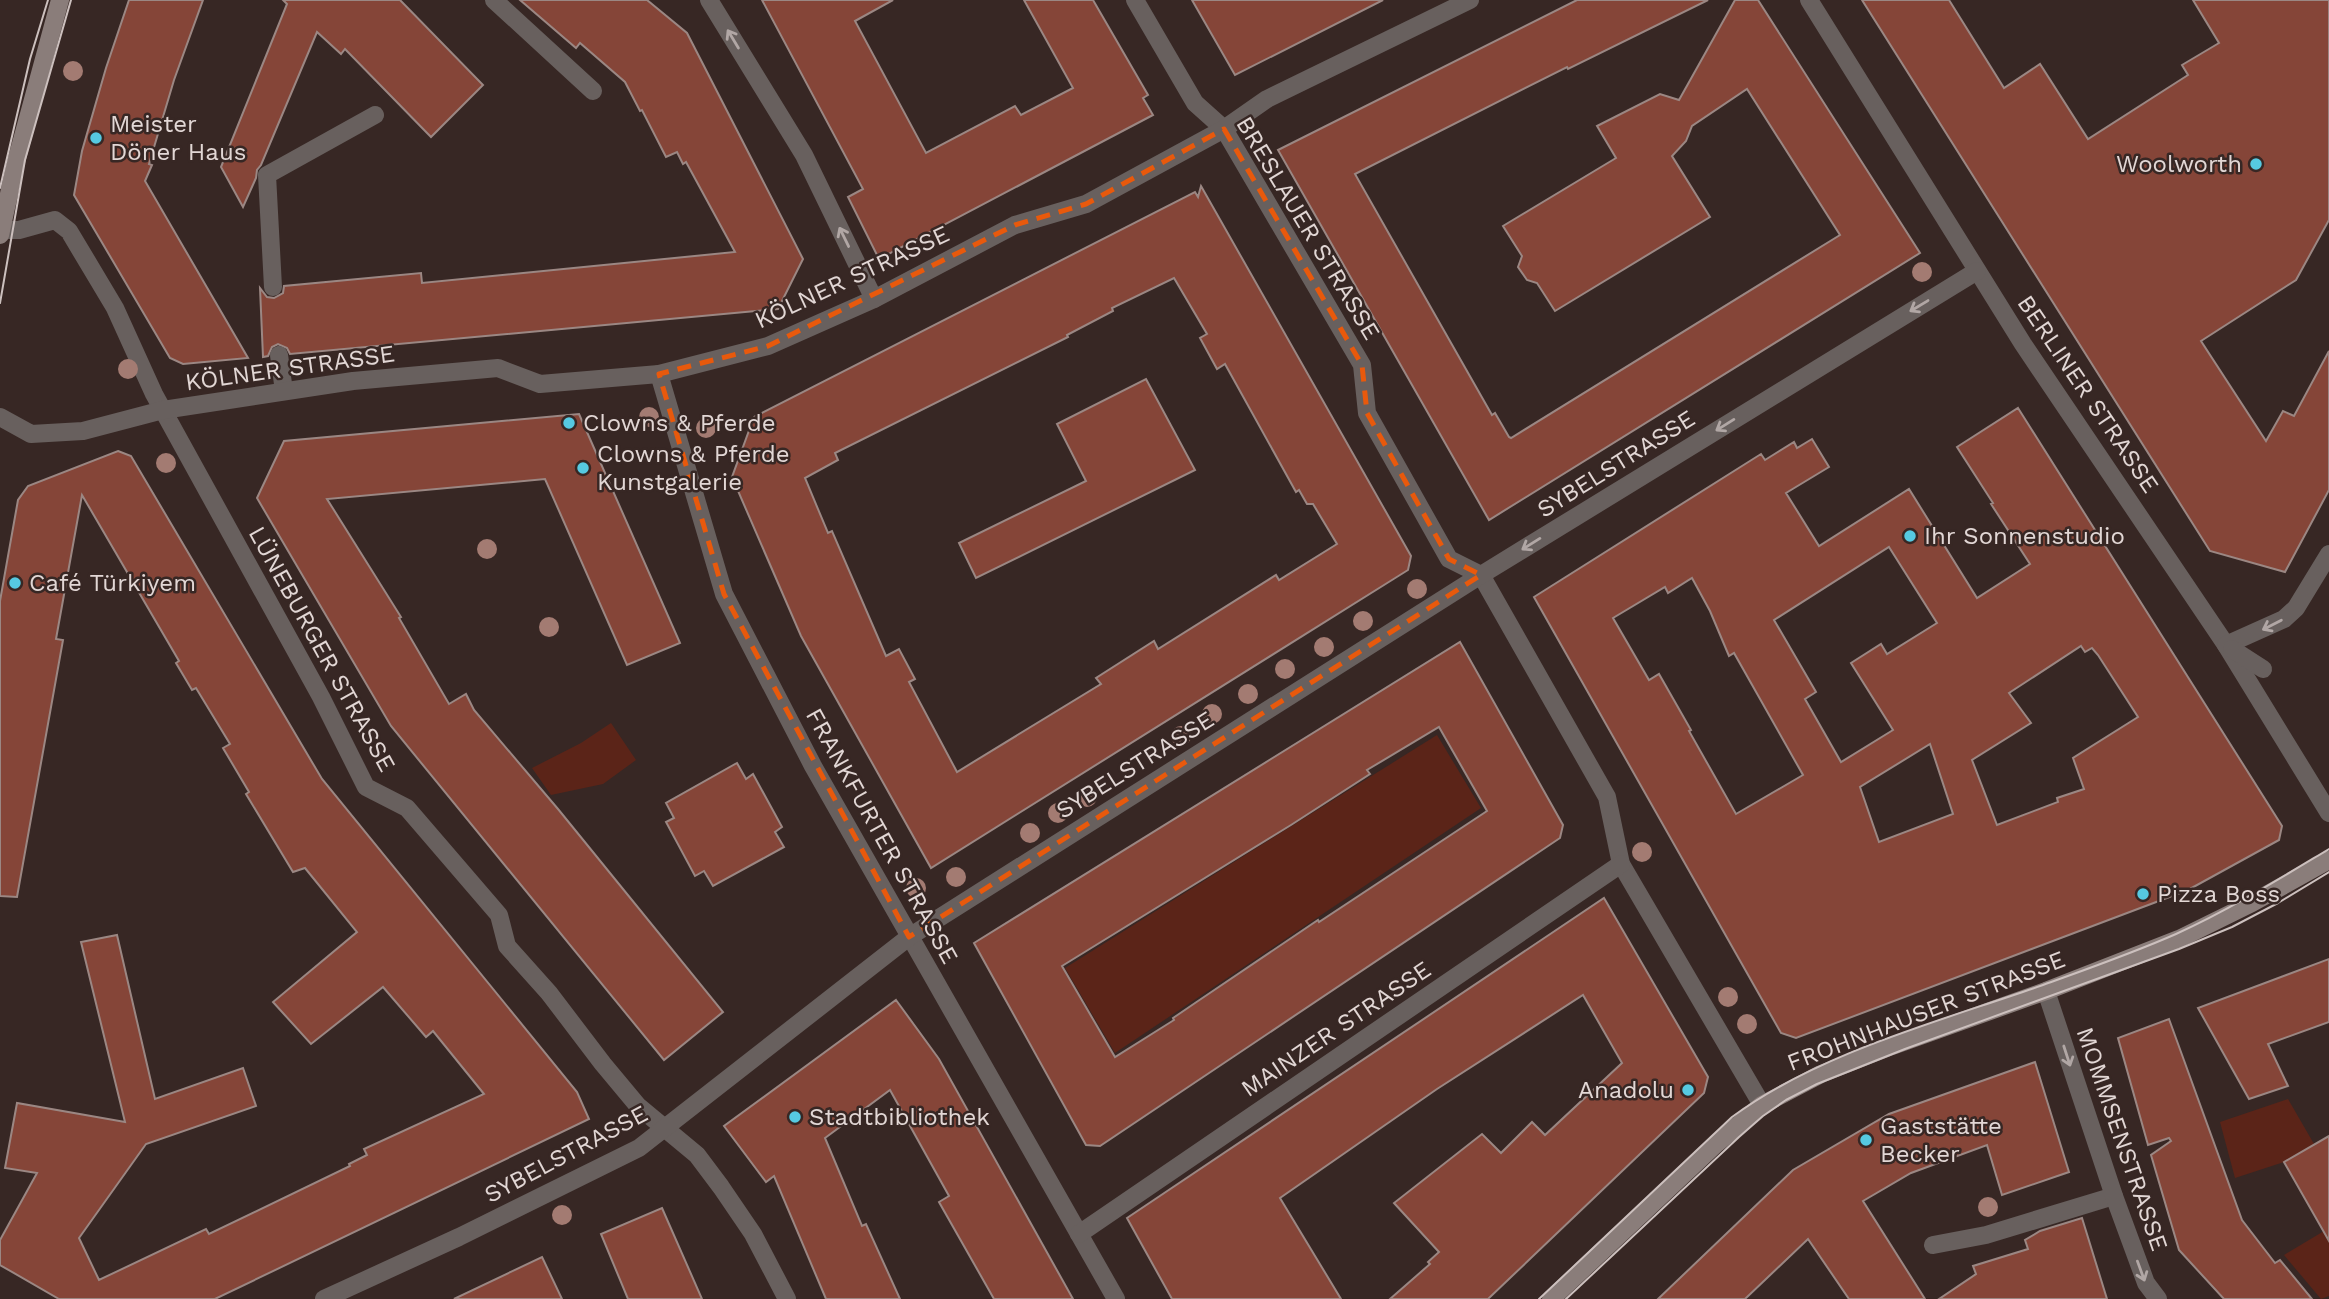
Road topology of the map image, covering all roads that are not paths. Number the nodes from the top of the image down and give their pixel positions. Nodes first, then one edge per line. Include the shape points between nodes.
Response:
1 (60, 0) edge
2 (494, 0) edge
3 (709, 0) edge
4 (1135, 0) edge
5 (1470, 0) edge
6 (1809, 0) edge
7 (593, 91) dead end
8 (375, 115) dead end
9 (1224, 130) junction
10 (1, 233) edge
11 (1977, 271) junction
12 (273, 287) dead end
13 (874, 299) junction
14 (279, 355) dead end
15 (659, 374) junction
16 (284, 391) junction
17 (163, 410) junction
18 (0, 417) edge
19 (2329, 554) edge
20 (1481, 575) junction
21 (2226, 645) junction
22 (2263, 669) dead end
23 (2329, 813) edge
24 (2329, 860) edge
25 (1621, 864) junction
26 (909, 937) junction
27 (2046, 991) junction
28 (1762, 1105) junction
29 (665, 1129) junction
30 (2114, 1196) junction
31 (1079, 1234) junction
32 (1933, 1245) dead end
33 (324, 1299) edge
34 (787, 1299) edge
35 (1116, 1299) edge
36 (1551, 1299) edge
37 (2158, 1299) edge

1 - 10 main road
2 - 7 street
13 -> 3 street via 804,155
4 - 9 street, BRESLAUER STRASSE via 1195,103
5 - 9 street, KÖLNER STRASSE via 1267,99
6 - 11 street, BERLINER STRASSE
8 - 12 street via 267,175
9 - 13 street, KÖLNER STRASSE via 1086,204 1015,225
9 - 20 street, BRESLAUER STRASSE via 1362,365 1367,413 1449,559
10 - 17 street, LÜNEBURGER STRASSE via 55,219 69,231 115,308
11 -> 20 street, SYBELSTRASSE
11 - 21 street, BERLINER STRASSE
13 - 15 street, KÖLNER STRASSE via 768,346
14 - 16 street
15 - 16 street, KÖLNER STRASSE via 540,384 498,368
15 - 26 street, FRANKFURTER STRASSE via 724,594
16 - 17 street, KÖLNER STRASSE
17 - 18 street, KÖLNER STRASSE via 83,431 31,434
17 - 29 street, LÜNEBURGER STRASSE via 366,787 407,808 499,915 507,946 638,1106
19 -> 21 street via 2303,611
20 - 25 street via 1607,797
20 - 26 street, SYBELSTRASSE
21 - 22 street
21 - 23 street, BERLINER STRASSE
24 - 27 main road, FROHNHAUSER STRASSE via 2179,939
25 - 28 street
25 - 31 street, MAINZER STRASSE
26 - 29 street, SYBELSTRASSE
26 - 31 street, FRANKFURTER STRASSE
27 - 28 main road, FROHNHAUSER STRASSE via 1821,1074
27 -> 30 street, MOMMSENSTRASSE
28 - 36 main road, FROHNHAUSER STRASSE
29 - 33 street, SYBELSTRASSE via 639,1148 554,1191
29 - 34 street, LÜNEBURGER STRASSE via 697,1155 721,1187 753,1234
30 - 32 street via 1986,1235
30 -> 37 street, MOMMSENSTRASSE via 2146,1283
31 - 35 street, FRANKFURTER STRASSE

